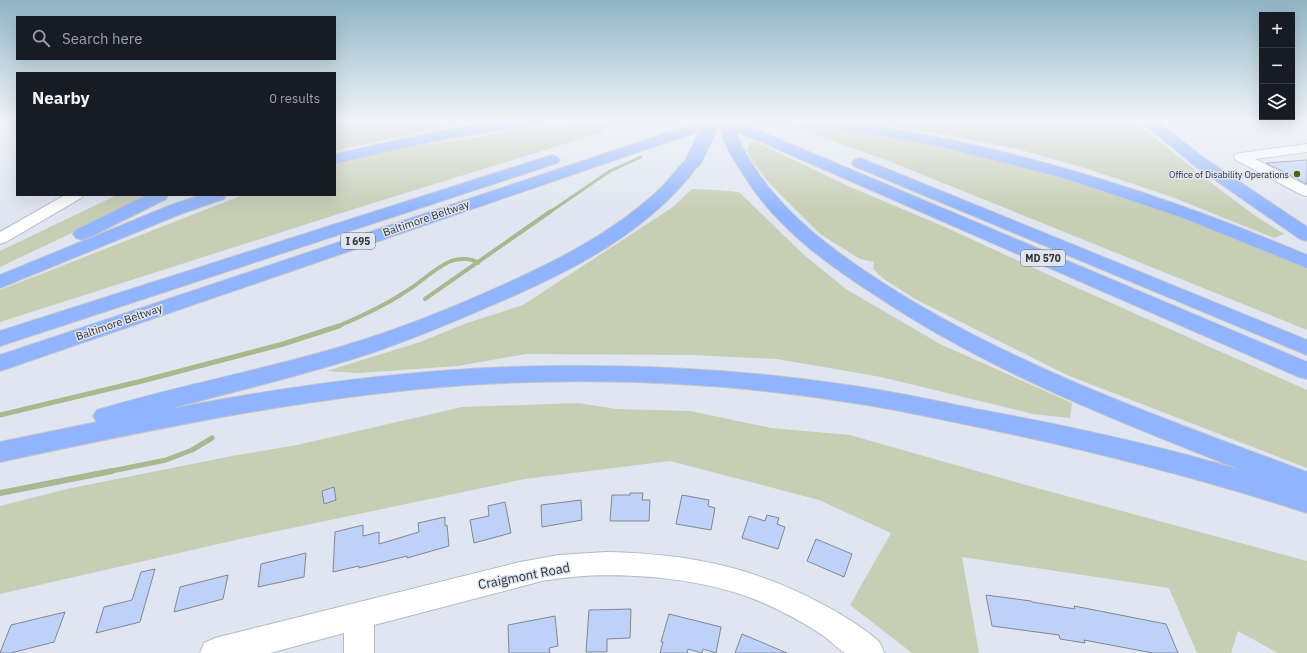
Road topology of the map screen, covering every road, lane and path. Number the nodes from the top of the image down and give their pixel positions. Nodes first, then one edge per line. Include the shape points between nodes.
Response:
1 (368, 151) edge
2 (581, 151) edge
3 (626, 151) edge
4 (698, 151) edge
5 (737, 151) edge
6 (795, 151) edge
7 (834, 151) edge
8 (984, 151) edge
9 (1186, 151) edge
10 (1282, 151) edge
11 (336, 159) edge
12 (1307, 192) edge
13 (74, 196) edge
14 (158, 196) edge
15 (215, 196) edge
16 (1307, 234) edge
17 (0, 239) edge
18 (1307, 262) edge
19 (0, 274) edge
20 (0, 282) edge
21 (0, 339) edge
22 (1307, 348) edge
23 (0, 363) edge
24 (1307, 371) edge
25 (0, 444) edge
26 (0, 452) edge
27 (1307, 484) edge
28 (1307, 501) edge
29 (359, 616) junction
30 (215, 653) edge
31 (359, 653) edge
32 (869, 653) edge

1 - 11 highway
2 - 21 highway, Baltimore Beltway / I 695
3 - 23 highway, Baltimore Beltway / I 695
4 - 25 highway, bridge via 682,177 662,197 604,241 542,275 484,302 344,353
5 - 27 highway via 752,177 786,219 879,291 928,321 1009,363 1084,396
6 - 24 highway, MD 570
7 - 22 highway, MD 570
8 - 18 highway via 1055,169 1189,213
9 - 16 highway via 1235,188
10 - 12 street via 1241,157
13 - 17 street
14 - 19 highway
15 - 20 highway
26 - 28 highway via 242,404 350,389 466,377 607,374 767,384 894,402 1062,434
29 - 30 street, Craigmont Road
29 - 31 street
29 - 32 street, Craigmont Road via 520,574 563,566 609,563 656,565 706,572 756,587 808,609

